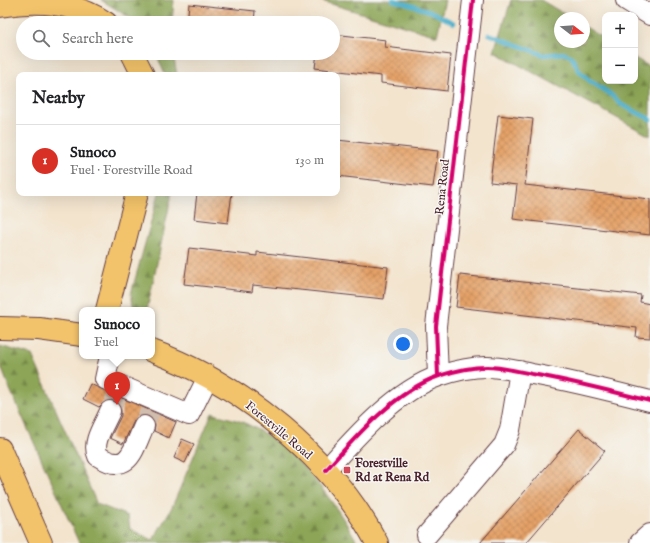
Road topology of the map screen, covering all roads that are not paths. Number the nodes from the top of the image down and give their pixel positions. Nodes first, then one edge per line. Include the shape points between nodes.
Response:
1 (473, 0) edge
2 (0, 6) edge
3 (94, 16) edge
4 (136, 60) edge
5 (142, 72) edge
6 (136, 196) edge
7 (109, 307) edge
8 (4, 328) edge
9 (79, 335) edge
10 (155, 352) edge
11 (109, 359) edge
12 (520, 371) junction
13 (438, 376) junction
14 (208, 377) junction
15 (116, 398) junction
16 (650, 401) edge
17 (150, 412) junction
18 (0, 449) edge
19 (326, 470) junction
20 (650, 534) edge
21 (427, 535) dead end
22 (41, 543) edge
23 (377, 543) edge
24 (640, 543) edge

1 - 13 street, Rena Road via 436,326
2 - 3 main road via 27,1 62,3
4 - 5 main road
6 - 7 main road
8 - 9 main road via 39,329
10 - 14 main road, Forestville Road
11 - 15 street via 105,378
12 - 13 street via 487,367
12 - 16 street
12 - 21 street via 510,430 504,445
13 - 19 street via 394,402 344,449
14 - 17 street via 189,416
14 - 19 main road, Forestville Road via 255,408
15 - 17 street
15 - 17 street via 97,441 98,456 108,462 119,464 128,460
18 - 22 main road
19 - 23 main road, Forestville Road via 352,503
20 - 24 street

